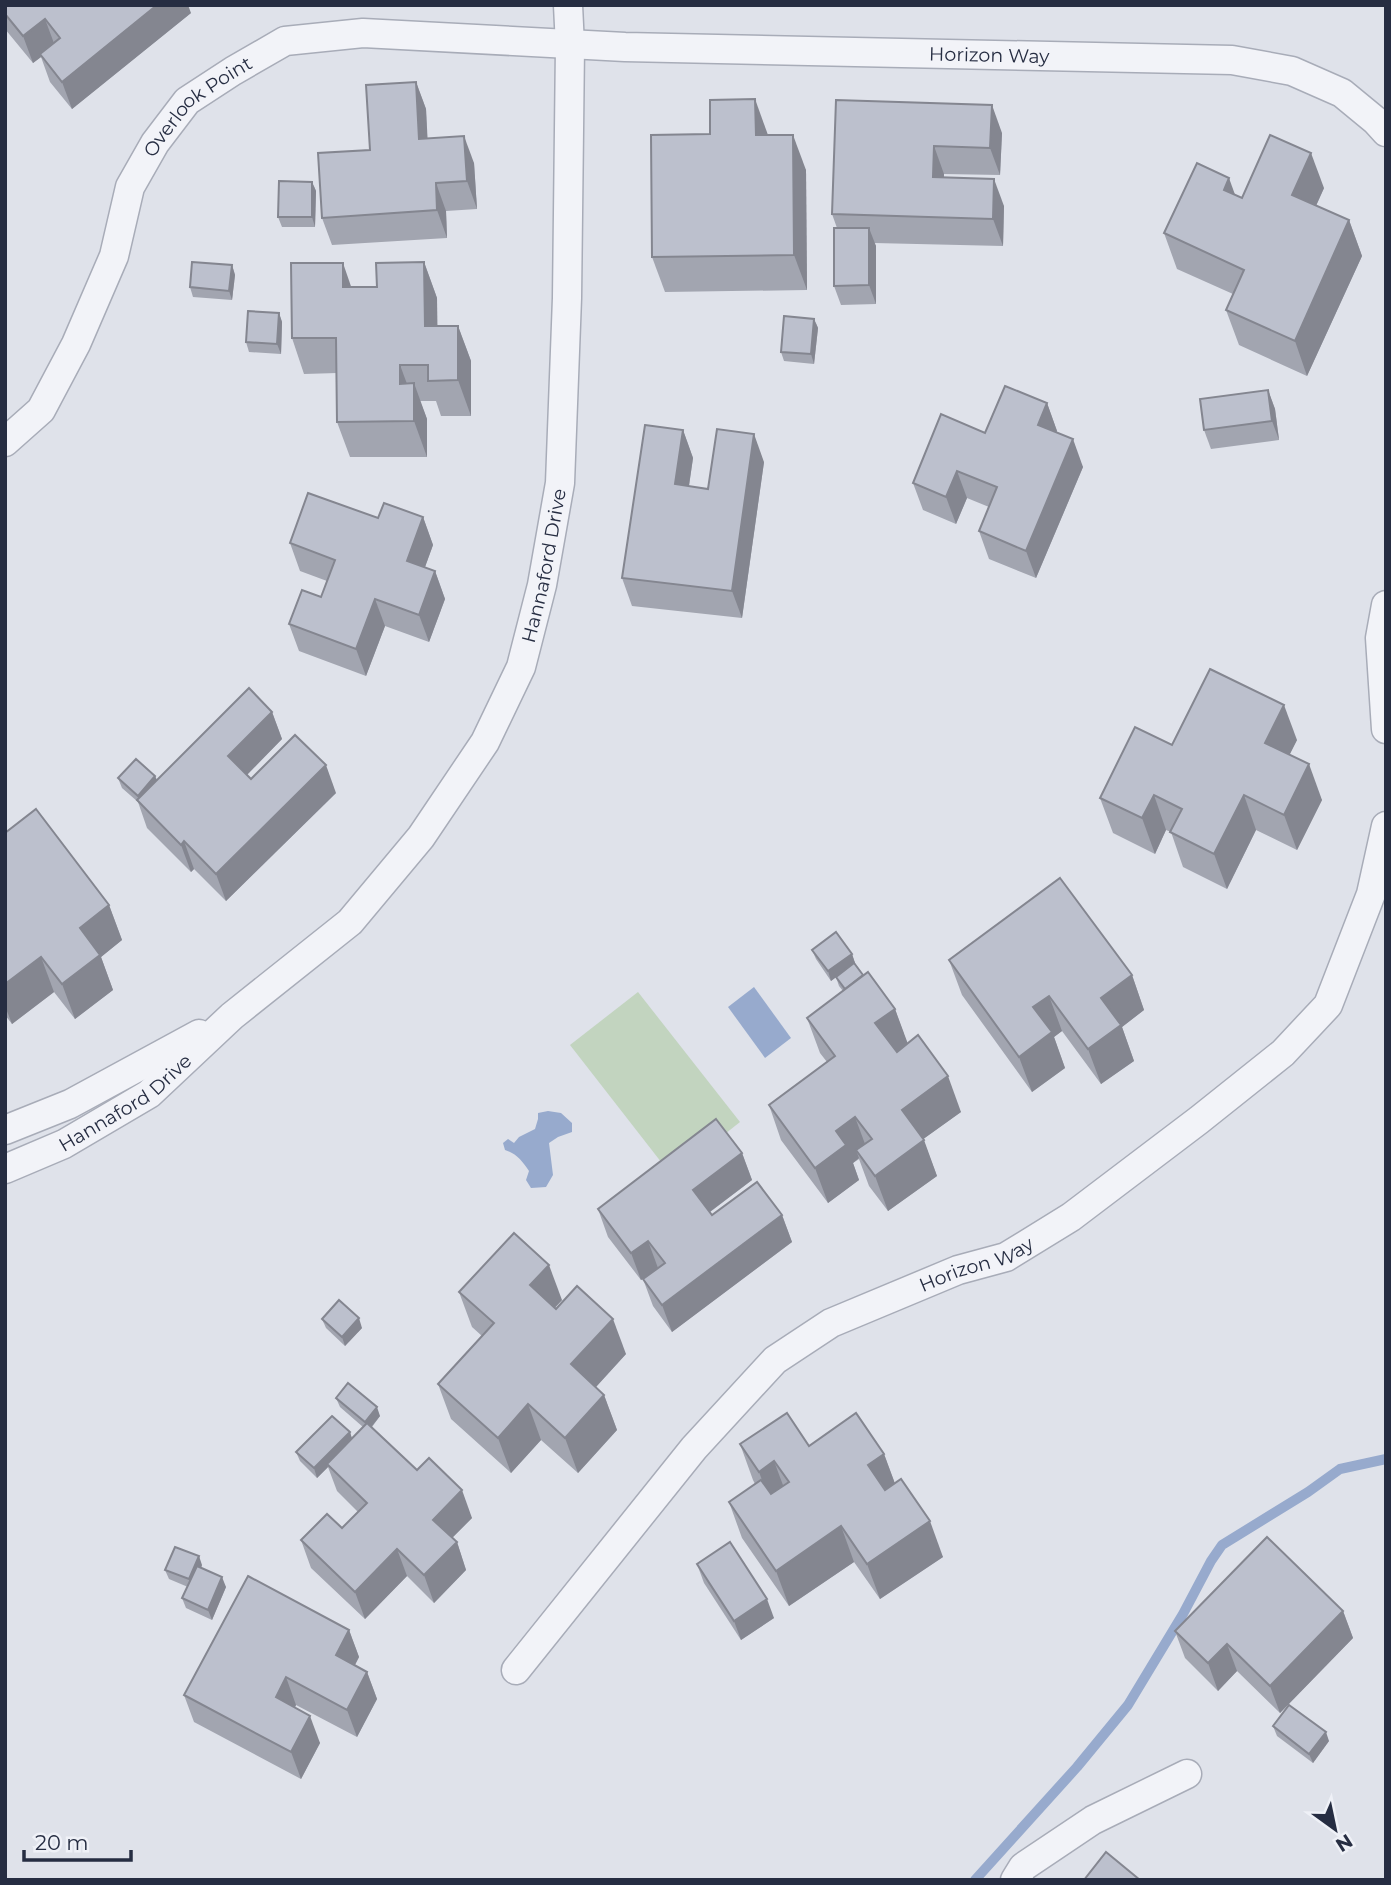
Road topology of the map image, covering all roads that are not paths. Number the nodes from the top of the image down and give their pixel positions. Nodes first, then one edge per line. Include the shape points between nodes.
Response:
1 (568, 5) edge
2 (570, 46) junction
3 (1386, 132) edge
4 (5, 442) edge
5 (1386, 606) edge
6 (1386, 729) edge
7 (1386, 826) edge
8 (232, 1016) junction
9 (5, 1130) edge
10 (5, 1169) edge
11 (516, 1670) dead end
12 (1187, 1774) dead end
13 (1015, 1880) edge

1 - 2 street, Hannaford Drive
2 - 3 street, Horizon Way via 1232,60 1292,71 1342,93
2 - 4 street, Overlook Point via 363,33 285,41 187,101 130,187 114,256 47,399
2 - 8 street, Hannaford Drive via 560,483 522,667 485,742 421,837 349,922
5 - 6 street via 1380,638
7 - 11 street, Horizon Way via 1371,894 1328,1004 1283,1053 1071,1217 1006,1257 958,1270 831,1323 775,1360 694,1448
8 - 9 street, Hannaford Drive via 70,1104
8 - 10 street, Hannaford Drive via 149,1094 64,1144
12 - 13 street via 1093,1820 1023,1867

